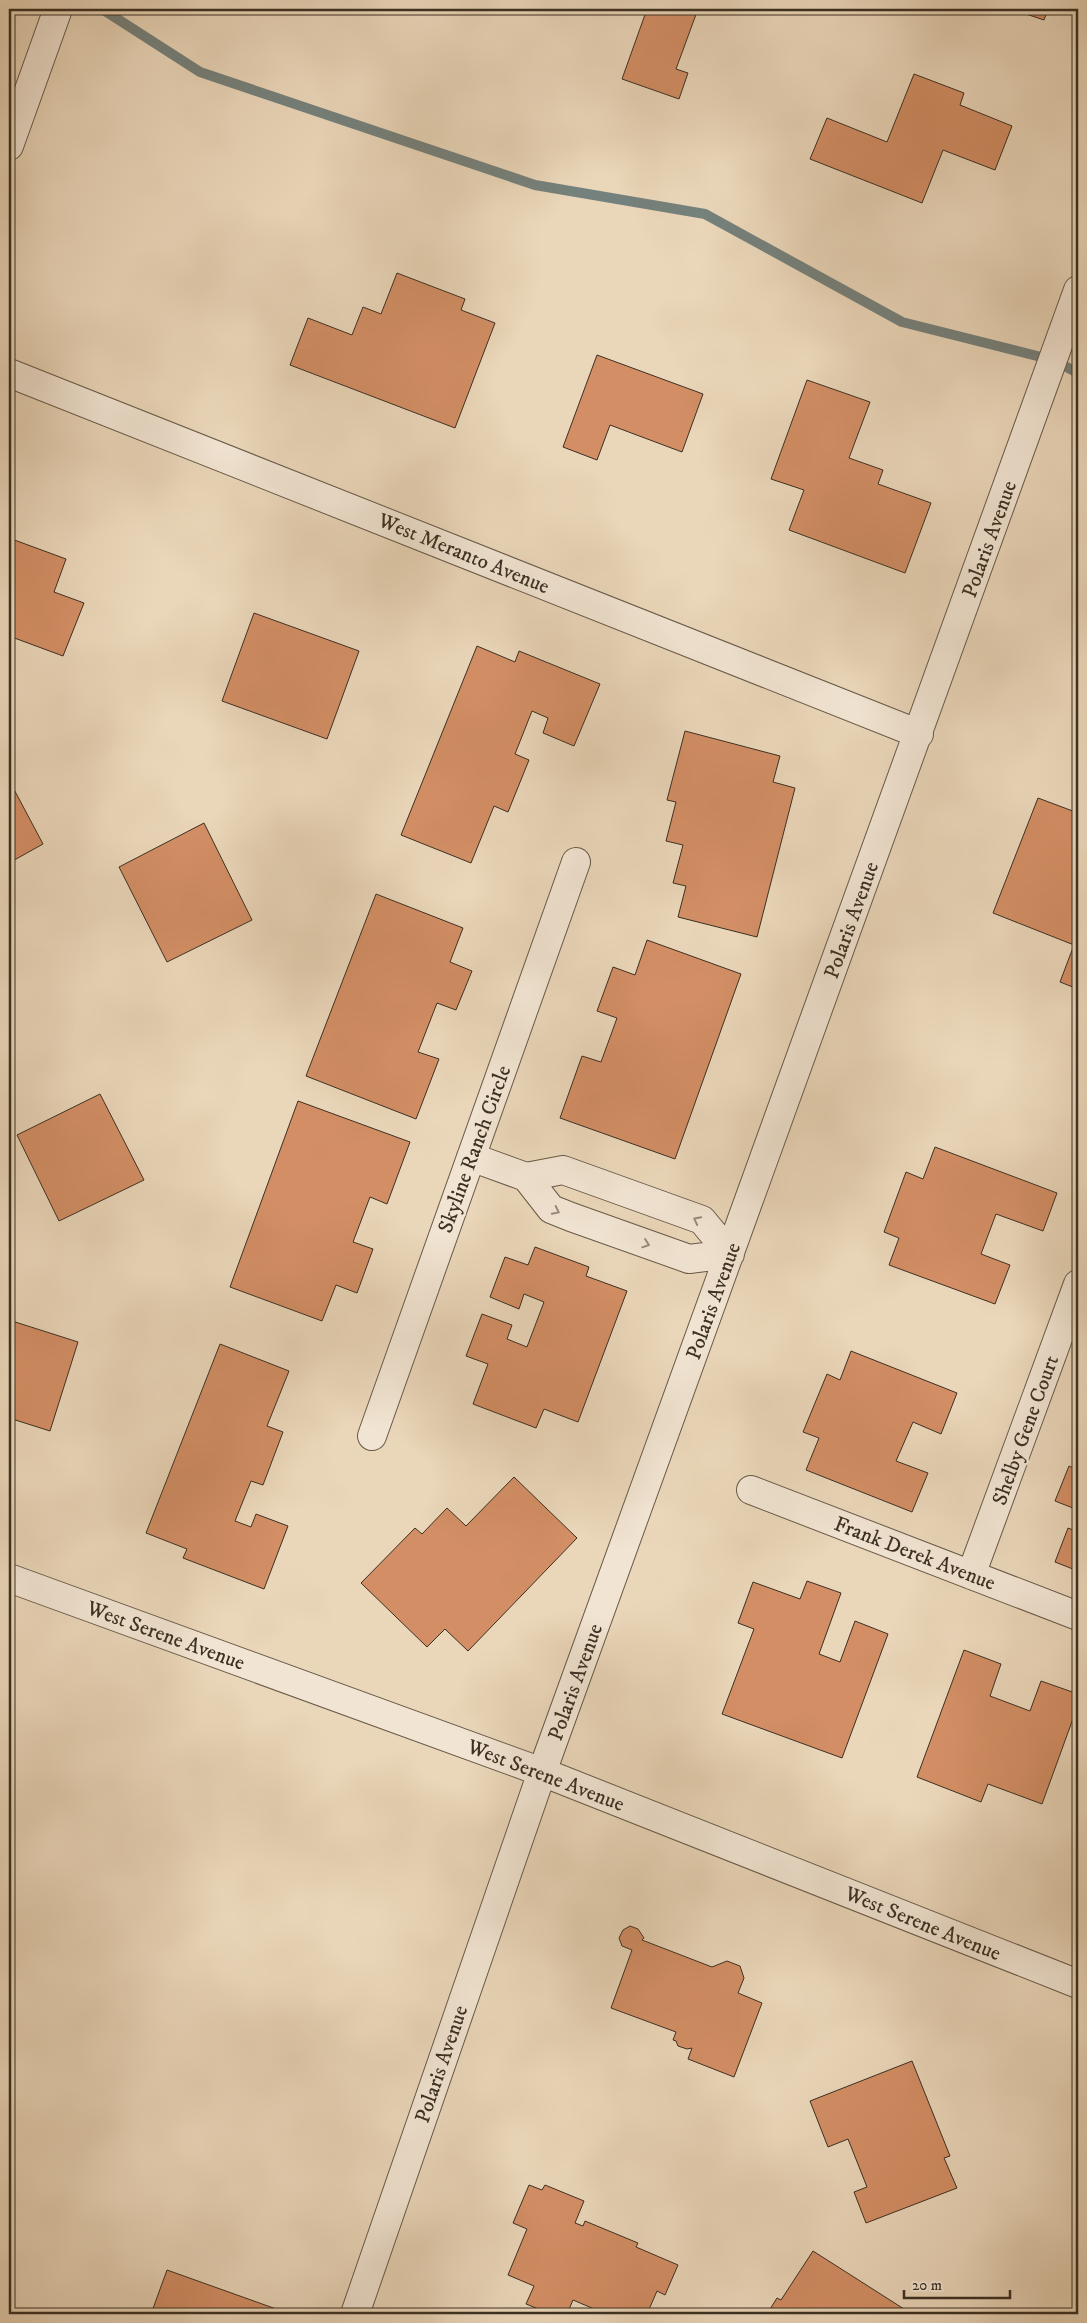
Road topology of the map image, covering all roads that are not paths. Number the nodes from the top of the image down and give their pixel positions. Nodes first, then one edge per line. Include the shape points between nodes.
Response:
1 (58, 9) edge
2 (9, 146) edge
3 (1078, 290) edge
4 (9, 373) edge
5 (919, 734) junction
6 (576, 862) dead end
7 (471, 1157) junction
8 (526, 1177) junction
9 (614, 1188) junction
10 (600, 1228) junction
11 (730, 1254) junction
12 (1078, 1284) edge
13 (372, 1436) dead end
14 (751, 1490) dead end
15 (971, 1575) junction
16 (9, 1578) edge
17 (1078, 1616) edge
18 (542, 1772) junction
19 (1078, 1984) edge
20 (354, 2314) edge

1 - 2 street
3 - 5 street, Polaris Avenue
4 - 5 street, West Meranto Avenue
5 - 11 street, Polaris Avenue
6 - 7 street, Skyline Ranch Circle
7 - 8 street
7 - 13 street, Skyline Ranch Circle
8 - 9 street via 563,1170
8 -> 10 street via 551,1209
9 - 10 street
11 -> 9 street via 702,1220
10 -> 11 street via 689,1259
11 - 18 street, Polaris Avenue
12 - 15 street, Shelby Gene Court
14 - 15 street, Frank Derek Avenue
15 - 17 street, Frank Derek Avenue
16 - 18 street, West Serene Avenue
18 - 19 street, West Serene Avenue
18 - 20 street, Polaris Avenue

